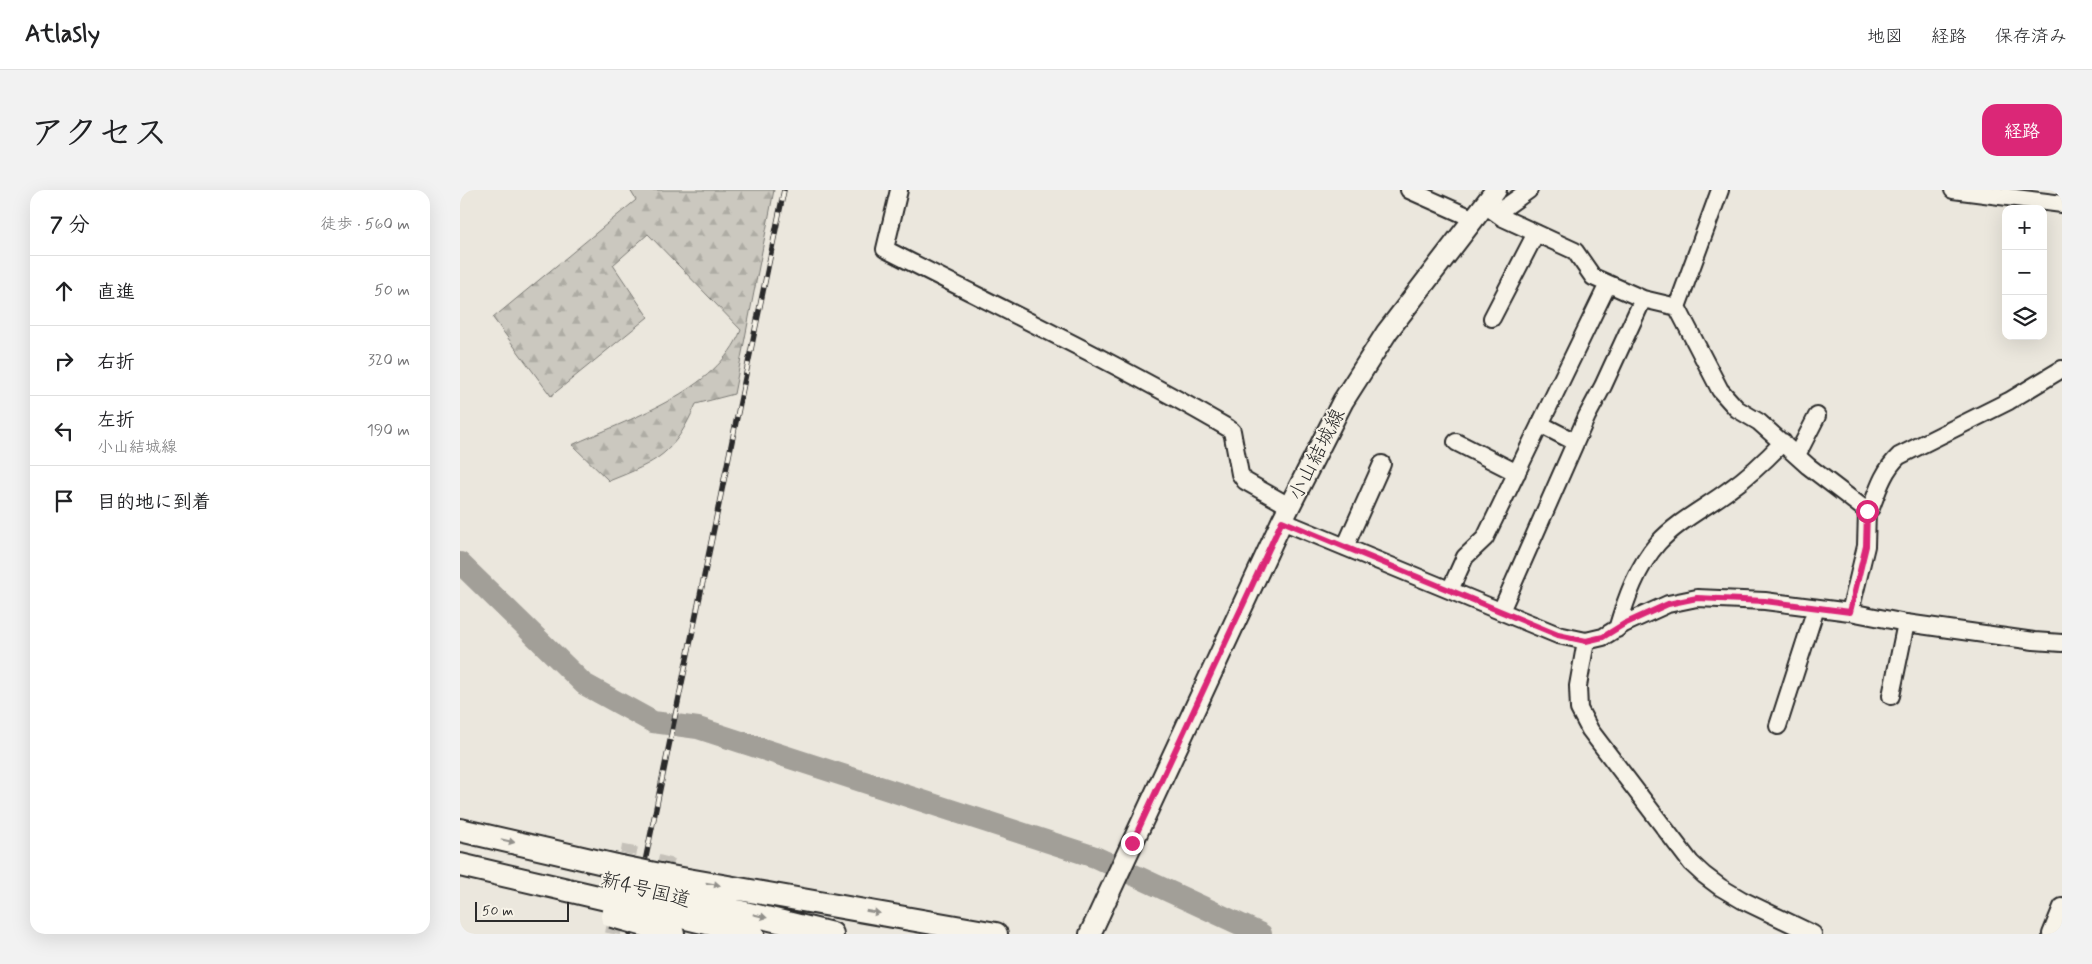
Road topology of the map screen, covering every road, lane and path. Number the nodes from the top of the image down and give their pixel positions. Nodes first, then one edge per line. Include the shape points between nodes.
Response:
1 (899, 190) edge
2 (1409, 190) edge
3 (1529, 190) edge
4 (1720, 190) edge
5 (1953, 190) edge
6 (2062, 204) edge
7 (1488, 207) edge
8 (1536, 233) junction
9 (1608, 284) junction
10 (1643, 299) junction
11 (1677, 307) junction
12 (1492, 318) dead end
13 (2062, 369) edge
14 (1817, 416) dead end
15 (1540, 424) junction
16 (1456, 442) dead end
17 (1575, 442) junction
18 (1783, 442) junction
19 (1797, 456) junction
20 (1382, 464) dead end
21 (1517, 473) junction
22 (1867, 511) junction
23 (1285, 514) junction
24 (1345, 547) junction
25 (1450, 590) junction
26 (1816, 608) junction
27 (1501, 611) junction
28 (1850, 612) junction
29 (1906, 623) junction
30 (1617, 629) junction
31 (1586, 641) junction
32 (2062, 643) edge
33 (1892, 696) dead end
34 (1778, 726) dead end
35 (460, 830) edge
36 (460, 845) edge
37 (460, 865) edge
38 (460, 878) edge
39 (616, 892) junction
40 (2062, 907) edge
41 (662, 908) edge
42 (753, 934) edge
43 (832, 934) edge
44 (996, 934) edge
45 (1090, 934) edge
46 (1813, 934) edge
47 (2051, 934) edge

1 - 23 street via 885,249 1155,386 1228,428 1232,431 1240,474
2 - 7 street
3 - 7 street
4 - 11 street
5 - 6 street
7 - 8 street
7 - 23 main road, 小山結城線 via 1387,332 1352,385
8 - 9 street via 1575,251 1593,277
8 - 12 street
9 - 10 street
9 - 15 street
10 - 11 street
10 - 17 street
11 - 18 street via 1720,390 1737,408
13 - 22 street via 2009,401 1899,456 1882,479
14 - 19 street
15 - 17 street
15 - 21 street
16 - 21 street
17 - 27 street
18 - 19 street
18 - 30 street via 1756,470 1684,520 1658,544 1626,599
19 - 22 street
20 - 24 street
21 - 25 street via 1485,538 1465,557
22 - 28 street via 1866,546
23 - 24 street
23 - 45 main road, 小山結城線
24 - 25 street
25 - 27 street
26 - 28 street
26 - 30 street via 1765,601 1697,598 1668,604
26 - 34 street
27 - 31 street via 1558,635
28 - 29 street
29 - 32 street
29 - 33 street
30 - 31 street
31 - 46 street via 1578,686 1579,709 1590,730 1691,863 1720,887
35 -> 39 highway
36 - 39 highway, 新4号国道
37 - 39 highway, 新4号国道
38 - 39 highway
39 - 41 highway, bridge
39 - 41 highway, bridge
40 - 47 street
41 - 42 highway, 新4号国道
41 -> 43 highway, 新4号国道
41 -> 44 highway

